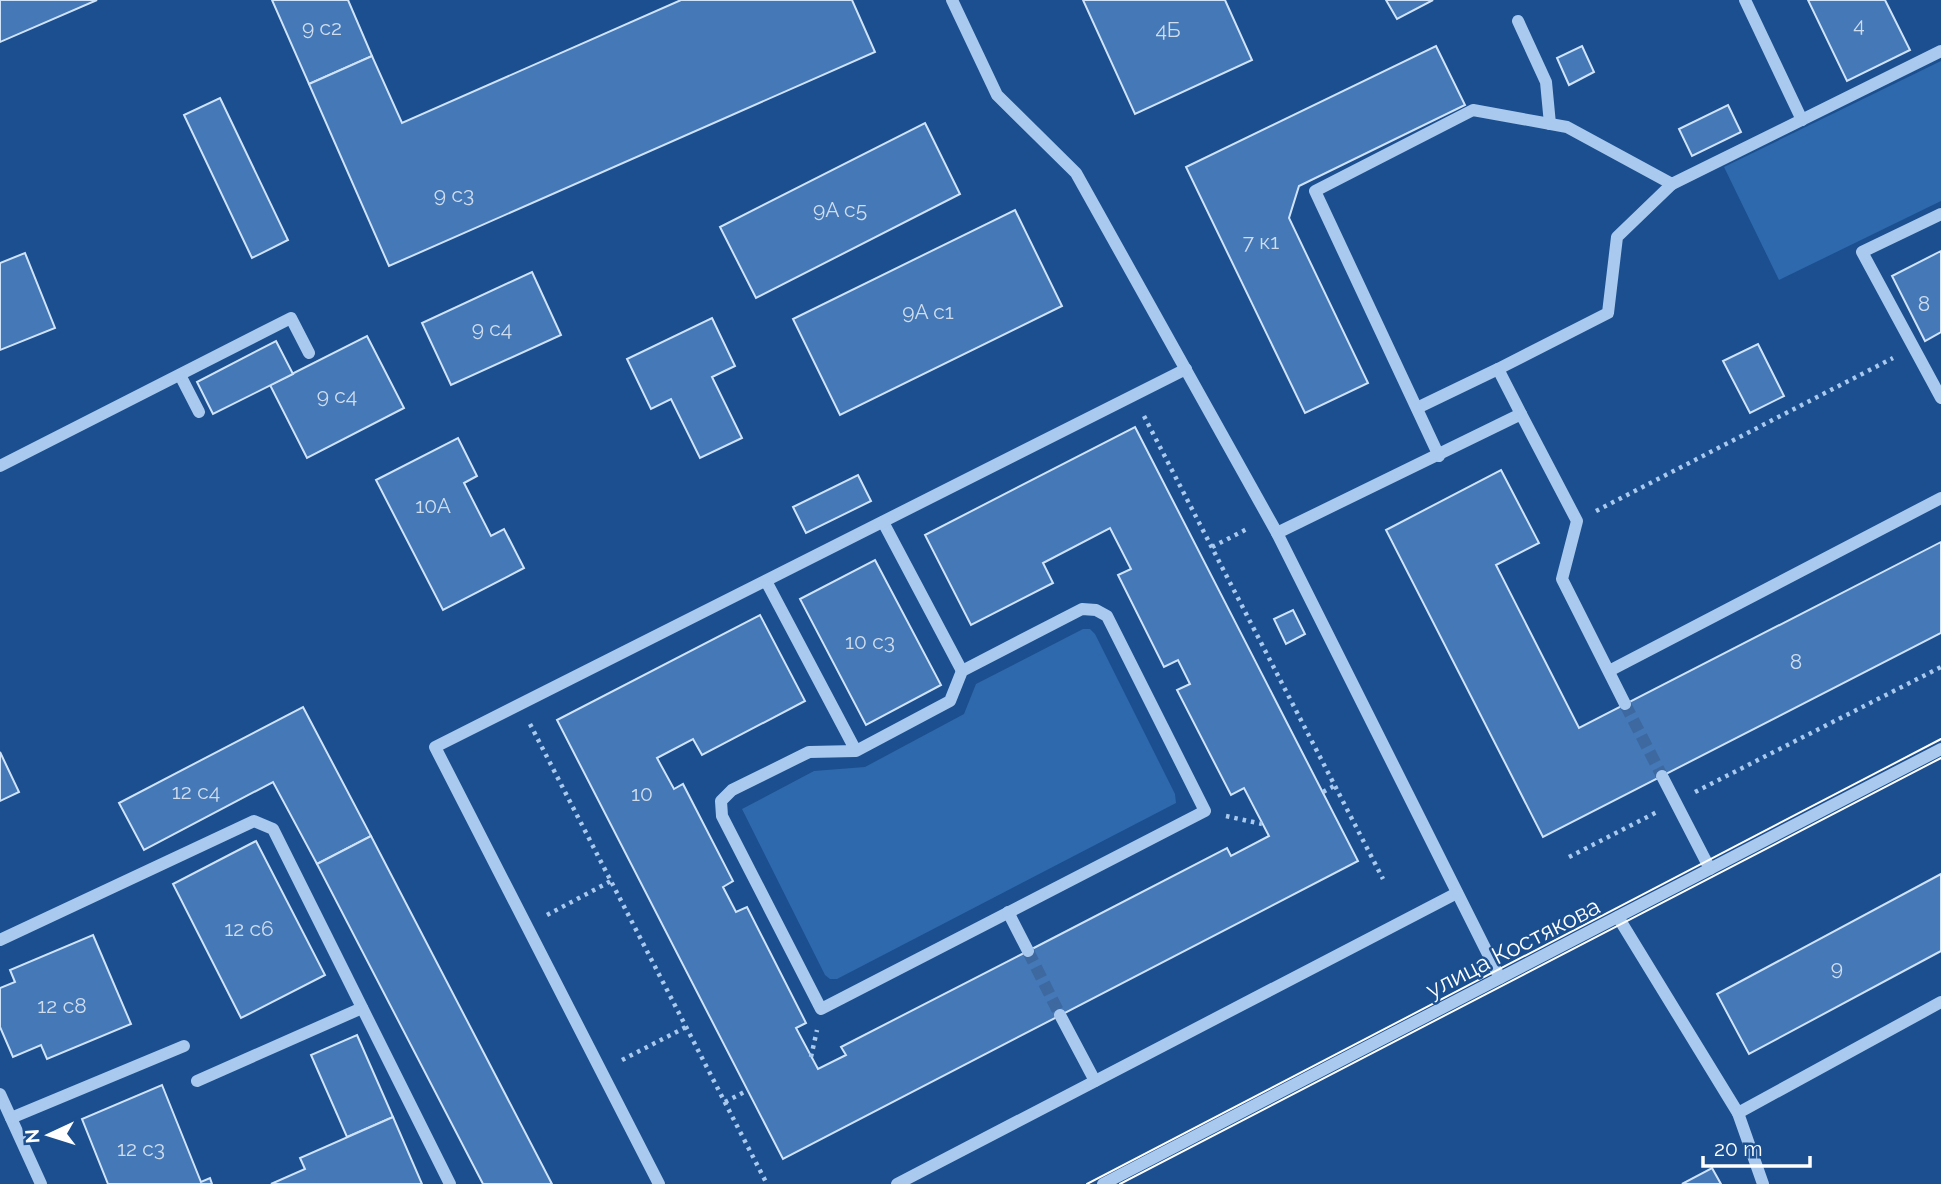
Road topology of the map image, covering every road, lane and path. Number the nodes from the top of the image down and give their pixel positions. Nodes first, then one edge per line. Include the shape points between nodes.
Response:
1 (952, 0) edge
2 (1745, 0) edge
3 (1518, 21) dead end
4 (1941, 51) edge
5 (1802, 120) junction
6 (1550, 124) junction
7 (1672, 184) junction
8 (1941, 214) edge
9 (1914, 348) junction
10 (309, 354) dead end
11 (1186, 369) junction
12 (1498, 369) junction
13 (180, 374) junction
14 (1134, 395) junction
15 (1941, 398) edge
16 (1417, 408) junction
17 (199, 412) dead end
18 (1521, 414) junction
19 (1440, 456) junction
20 (0, 466) edge
21 (1941, 498) edge
22 (1269, 518) junction
23 (1577, 521) junction
24 (883, 522) junction
25 (1278, 533) junction
26 (1212, 547) junction
27 (766, 581) junction
28 (1941, 667) edge
29 (962, 671) junction
30 (1609, 671) junction
31 (520, 704) junction
32 (1625, 704) tunnel mouth
33 (1941, 749) edge
34 (856, 751) junction
35 (1662, 776) tunnel mouth
36 (1335, 786) junction
37 (1323, 792) dead end
38 (1676, 802) junction
39 (1205, 811) junction
40 (1262, 824) dead end
41 (1569, 857) dead end
42 (1710, 869) junction
43 (1383, 879) dead end
44 (611, 881) junction
45 (1457, 893) junction
46 (1008, 912) junction
47 (1618, 917) junction
48 (527, 925) junction
49 (0, 940) edge
50 (1028, 951) tunnel mouth
51 (1500, 978) junction
52 (1941, 1002) edge
53 (362, 1009) junction
54 (1060, 1015) tunnel mouth
55 (686, 1027) junction
56 (184, 1046) dead end
57 (601, 1071) junction
58 (197, 1081) dead end
59 (1095, 1081) junction
60 (747, 1090) dead end
61 (0, 1094) edge
62 (725, 1102) junction
63 (1738, 1113) junction
64 (11, 1118) junction
65 (41, 1184) edge
66 (450, 1184) edge
67 (659, 1184) edge
68 (767, 1184) edge
69 (897, 1184) edge
70 (1103, 1184) edge
71 (1763, 1184) edge

1 - 11 street via 997,95 1076,173
2 - 5 street
3 - 6 street via 1546,82
4 - 5 street
5 - 7 street
6 - 7 street via 1567,127
6 - 16 street via 1473,110 1315,191
7 - 12 street via 1617,237 1608,313
8 - 9 street via 1862,252
9 - 15 street
9 - 23 path
10 - 13 street via 291,318
11 - 14 street
11 - 22 street
12 - 16 street
12 - 18 street
13 - 17 street
13 - 20 street
14 - 24 street
14 - 26 path
16 - 19 street
18 - 19 street
18 - 23 street
19 - 25 street
21 - 30 street
22 - 25 street
22 - 26 path
23 - 30 street via 1562,579
24 - 27 street
24 - 29 street
25 - 45 street
26 - 36 path
27 - 31 street
27 - 34 street
28 - 38 path
29 - 34 street via 950,701
29 - 39 street via 1082,609 1107,616
30 - 32 street
31 - 44 path
31 - 48 street via 435,747
33 - 42 street, улица Костякова
34 - 46 street via 809,752 732,790 721,801 722,816 821,1009
35 - 38 street
36 - 37 path
36 - 43 path
38 - 41 path
38 - 42 street
39 - 40 path
39 - 46 street
42 - 47 street, улица Костякова
44 - 48 path
44 - 55 path
45 - 51 street
45 - 59 street
46 - 50 street
47 - 51 street, улица Костякова
47 - 63 street
48 - 57 street
49 - 53 street via 254,821 273,829
51 - 70 street, улица Костякова
52 - 63 street
53 - 58 street
53 - 66 street
54 - 59 street
55 - 57 path
55 - 62 path
56 - 64 street
57 - 67 street
59 - 69 street
60 - 62 path
61 - 64 street
62 - 68 path
63 - 71 street
64 - 65 street

